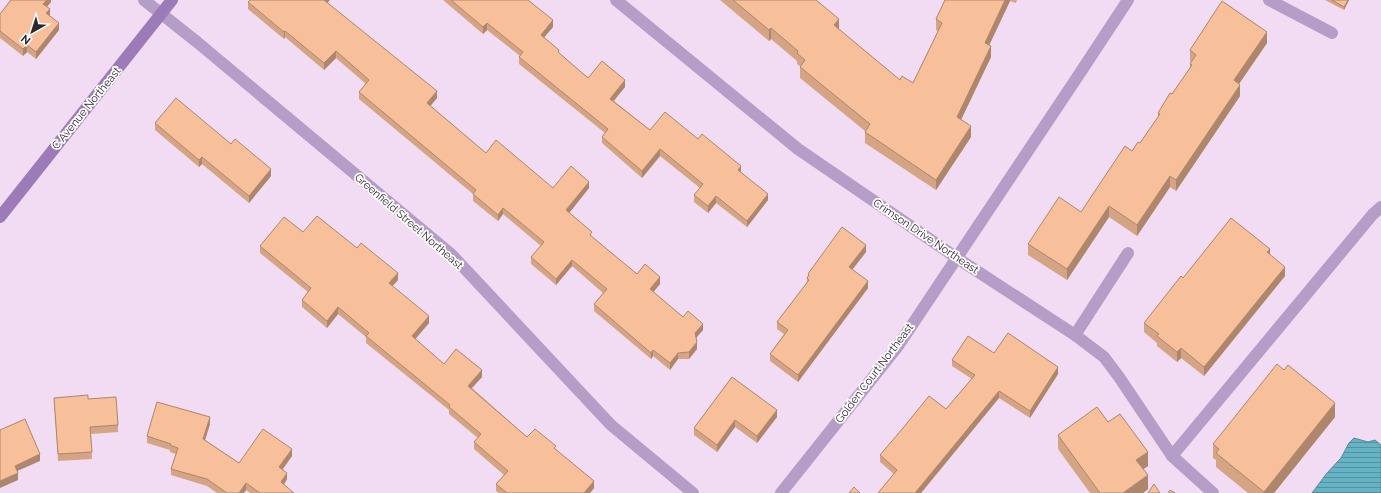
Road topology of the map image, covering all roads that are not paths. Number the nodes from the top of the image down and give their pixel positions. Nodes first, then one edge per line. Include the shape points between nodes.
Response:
1 (144, 0) edge
2 (172, 0) edge
3 (616, 0) edge
4 (1128, 0) edge
5 (1270, 0) edge
6 (161, 14) junction
7 (1332, 33) dead end
8 (1381, 207) edge
9 (0, 217) edge
10 (1128, 253) dead end
11 (957, 258) junction
12 (1075, 335) junction
13 (1172, 456) junction
14 (693, 493) edge
15 (781, 493) edge
16 (1213, 493) edge

1 - 6 street, Greenfield Street Northeast
2 - 6 main road, C Avenue Northeast
3 - 11 street, Crimson Drive Northeast via 798,149
4 - 11 street, Golden Court Northeast
5 - 7 street
6 - 9 main road, C Avenue Northeast
6 - 14 street, Greenfield Street Northeast via 451,254 611,425
8 - 13 street
10 - 12 street
11 - 12 street, Crimson Drive Northeast
11 - 15 street, Golden Court Northeast via 898,346
12 - 13 street, Crimson Drive Northeast via 1104,357
13 - 16 street, Crimson Drive Northeast

